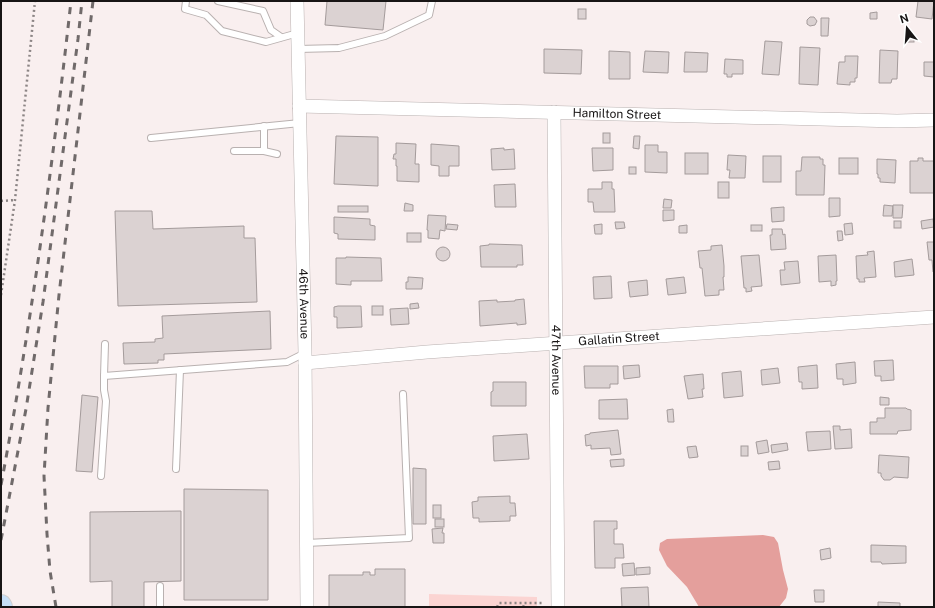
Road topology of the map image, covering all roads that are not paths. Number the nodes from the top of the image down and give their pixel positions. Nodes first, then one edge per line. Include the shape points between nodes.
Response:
1 (186, 1) edge
2 (218, 1) edge
3 (297, 1) edge
4 (432, 1) edge
5 (298, 32) junction
6 (281, 37) junction
7 (298, 49) junction
8 (299, 106) junction
9 (554, 112) junction
10 (934, 120) edge
11 (300, 123) junction
12 (264, 126) junction
13 (151, 138) dead end
14 (234, 151) dead end
15 (264, 151) junction
16 (278, 154) dead end
17 (934, 317) edge
18 (556, 343) junction
19 (105, 344) dead end
20 (305, 358) junction
21 (180, 370) junction
22 (104, 376) junction
23 (403, 394) dead end
24 (176, 469) dead end
25 (101, 476) dead end
26 (306, 543) junction
27 (160, 586) dead end
28 (558, 605) edge
29 (160, 607) edge
30 (307, 607) edge

1 - 6 lane via 185,9 206,16 222,32 266,42
2 - 6 lane via 263,11 271,30
3 - 5 street, 46th Avenue
4 - 7 lane via 429,15 385,36 339,48
5 - 6 lane
5 - 7 street, 46th Avenue
7 - 8 street, 46th Avenue
8 - 9 street, Hamilton Street
8 - 11 street, 46th Avenue
9 - 10 street, Hamilton Street
9 - 18 street, 47th Avenue
11 - 12 lane
11 - 20 street, 46th Avenue
12 - 13 lane
12 - 15 lane
14 - 15 lane
15 - 16 lane
17 - 18 street, Gallatin Street
18 - 20 street, Gallatin Street
18 - 28 street, 47th Avenue
19 - 22 lane
20 - 21 lane via 287,362
20 - 26 street, 46th Avenue
21 - 22 lane
21 - 24 lane
22 - 25 lane via 106,401
23 - 26 lane via 409,538
26 - 30 street, 46th Avenue
27 - 29 lane

